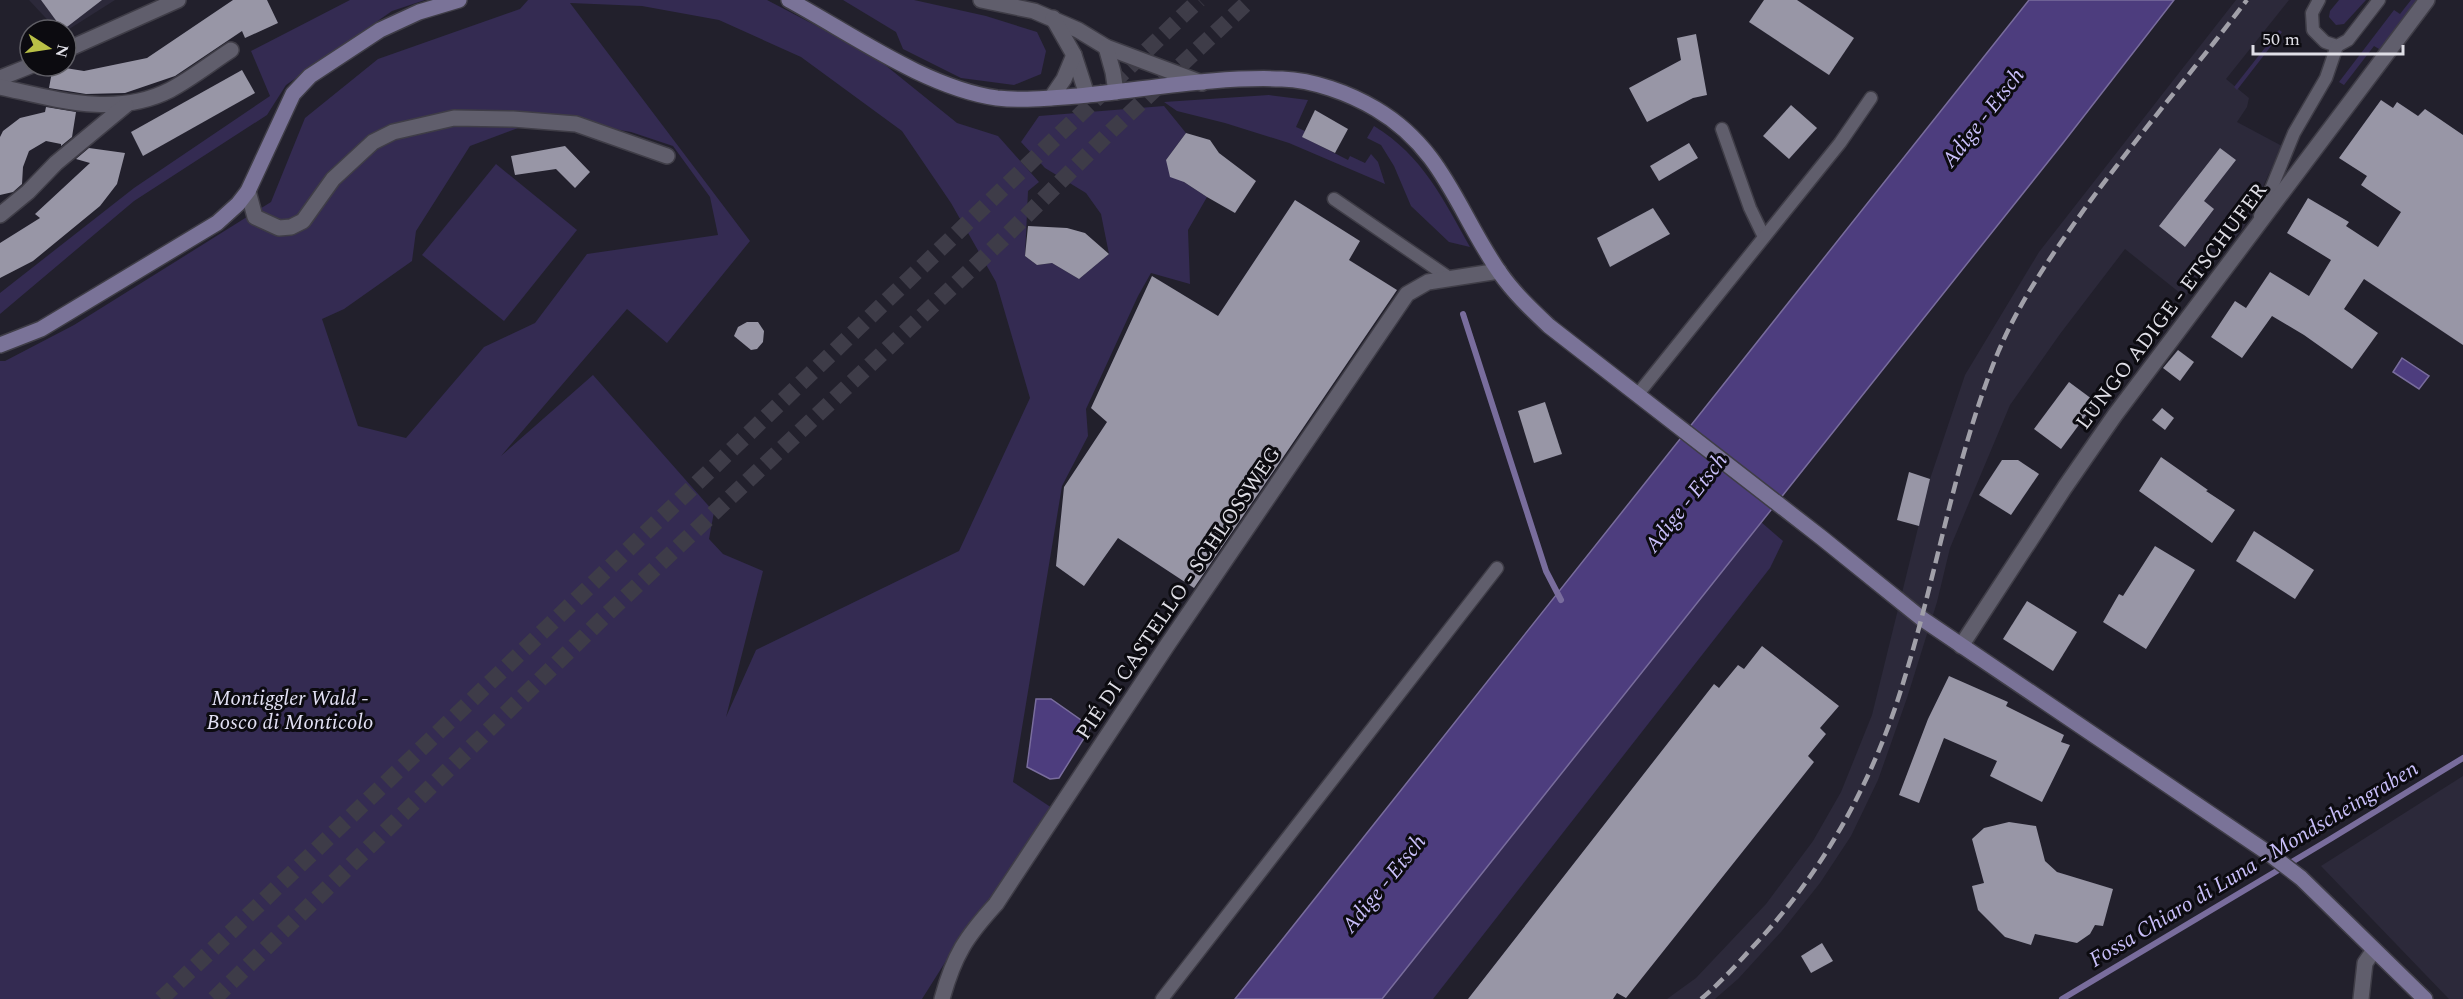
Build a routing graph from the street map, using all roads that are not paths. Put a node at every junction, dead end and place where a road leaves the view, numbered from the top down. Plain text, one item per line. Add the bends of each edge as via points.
1 (177, 0) edge
2 (459, 0) edge
3 (789, 0) edge
4 (981, 0) edge
5 (2319, 0) edge
6 (2379, 0) edge
7 (2427, 0) edge
8 (1053, 18) junction
9 (78, 45) edge
10 (2337, 46) junction
11 (1106, 47) junction
12 (231, 50) dead end
13 (1074, 55) junction
14 (18, 71) edge
15 (0, 78) edge
16 (1202, 84) junction
17 (0, 87) edge
18 (1116, 92) junction
19 (1087, 95) junction
20 (1051, 98) junction
21 (1871, 98) dead end
22 (126, 105) junction
23 (1722, 129) dead end
24 (667, 156) dead end
25 (248, 191) junction
26 (1334, 199) dead end
27 (0, 215) edge
28 (2256, 228) junction
29 (1764, 237) junction
30 (1499, 271) junction
31 (1449, 277) junction
32 (0, 345) edge
33 (1638, 394) junction
34 (1497, 568) dead end
35 (1961, 646) junction
36 (2374, 950) junction
37 (942, 999) edge
38 (1162, 999) edge
39 (2361, 999) edge
40 (2425, 999) edge

1 - 9 street
2 - 25 main road via 380,30 310,76 293,94
3 - 20 main road via 928,77 966,91 1008,98
4 - 8 street
5 - 10 lane via 2312,13 2313,30 2325,42
6 - 10 lane via 2348,40
7 - 28 street, LUNGO ADIGE - ETSCHUFER
8 - 11 street
8 - 13 street
10 - 28 lane via 2326,78 2294,133
11 - 16 street
11 - 18 street
12 - 22 street via 170,91
13 - 19 street
13 - 20 street
14 - 15 street
16 - 18 main road
16 - 30 main road via 1282,79 1332,89 1376,109 1415,139 1436,164
17 - 22 street via 85,105
18 - 19 main road
19 - 20 main road
21 - 29 lane
22 - 27 street via 56,162
23 - 29 lane
24 - 25 street via 576,124 454,118 393,132 373,142 333,179 303,221 291,228 279,228 255,217
25 - 32 main road via 217,223 188,242 41,328
26 - 31 lane
28 - 35 street, LUNGO ADIGE - ETSCHUFER via 2096,442
29 - 33 lane
30 - 31 street, PIÉ DI CASTELLO - SCHLOSSWEG
30 - 33 main road via 1520,300 1549,326
31 - 37 street, PIÉ DI CASTELLO - SCHLOSSWEG via 1428,282 1407,294 996,904 965,941 950,969
33 - 35 main road
34 - 38 lane
35 - 36 main road via 2271,855 2301,878
36 - 39 street via 2365,963
36 - 40 main road

